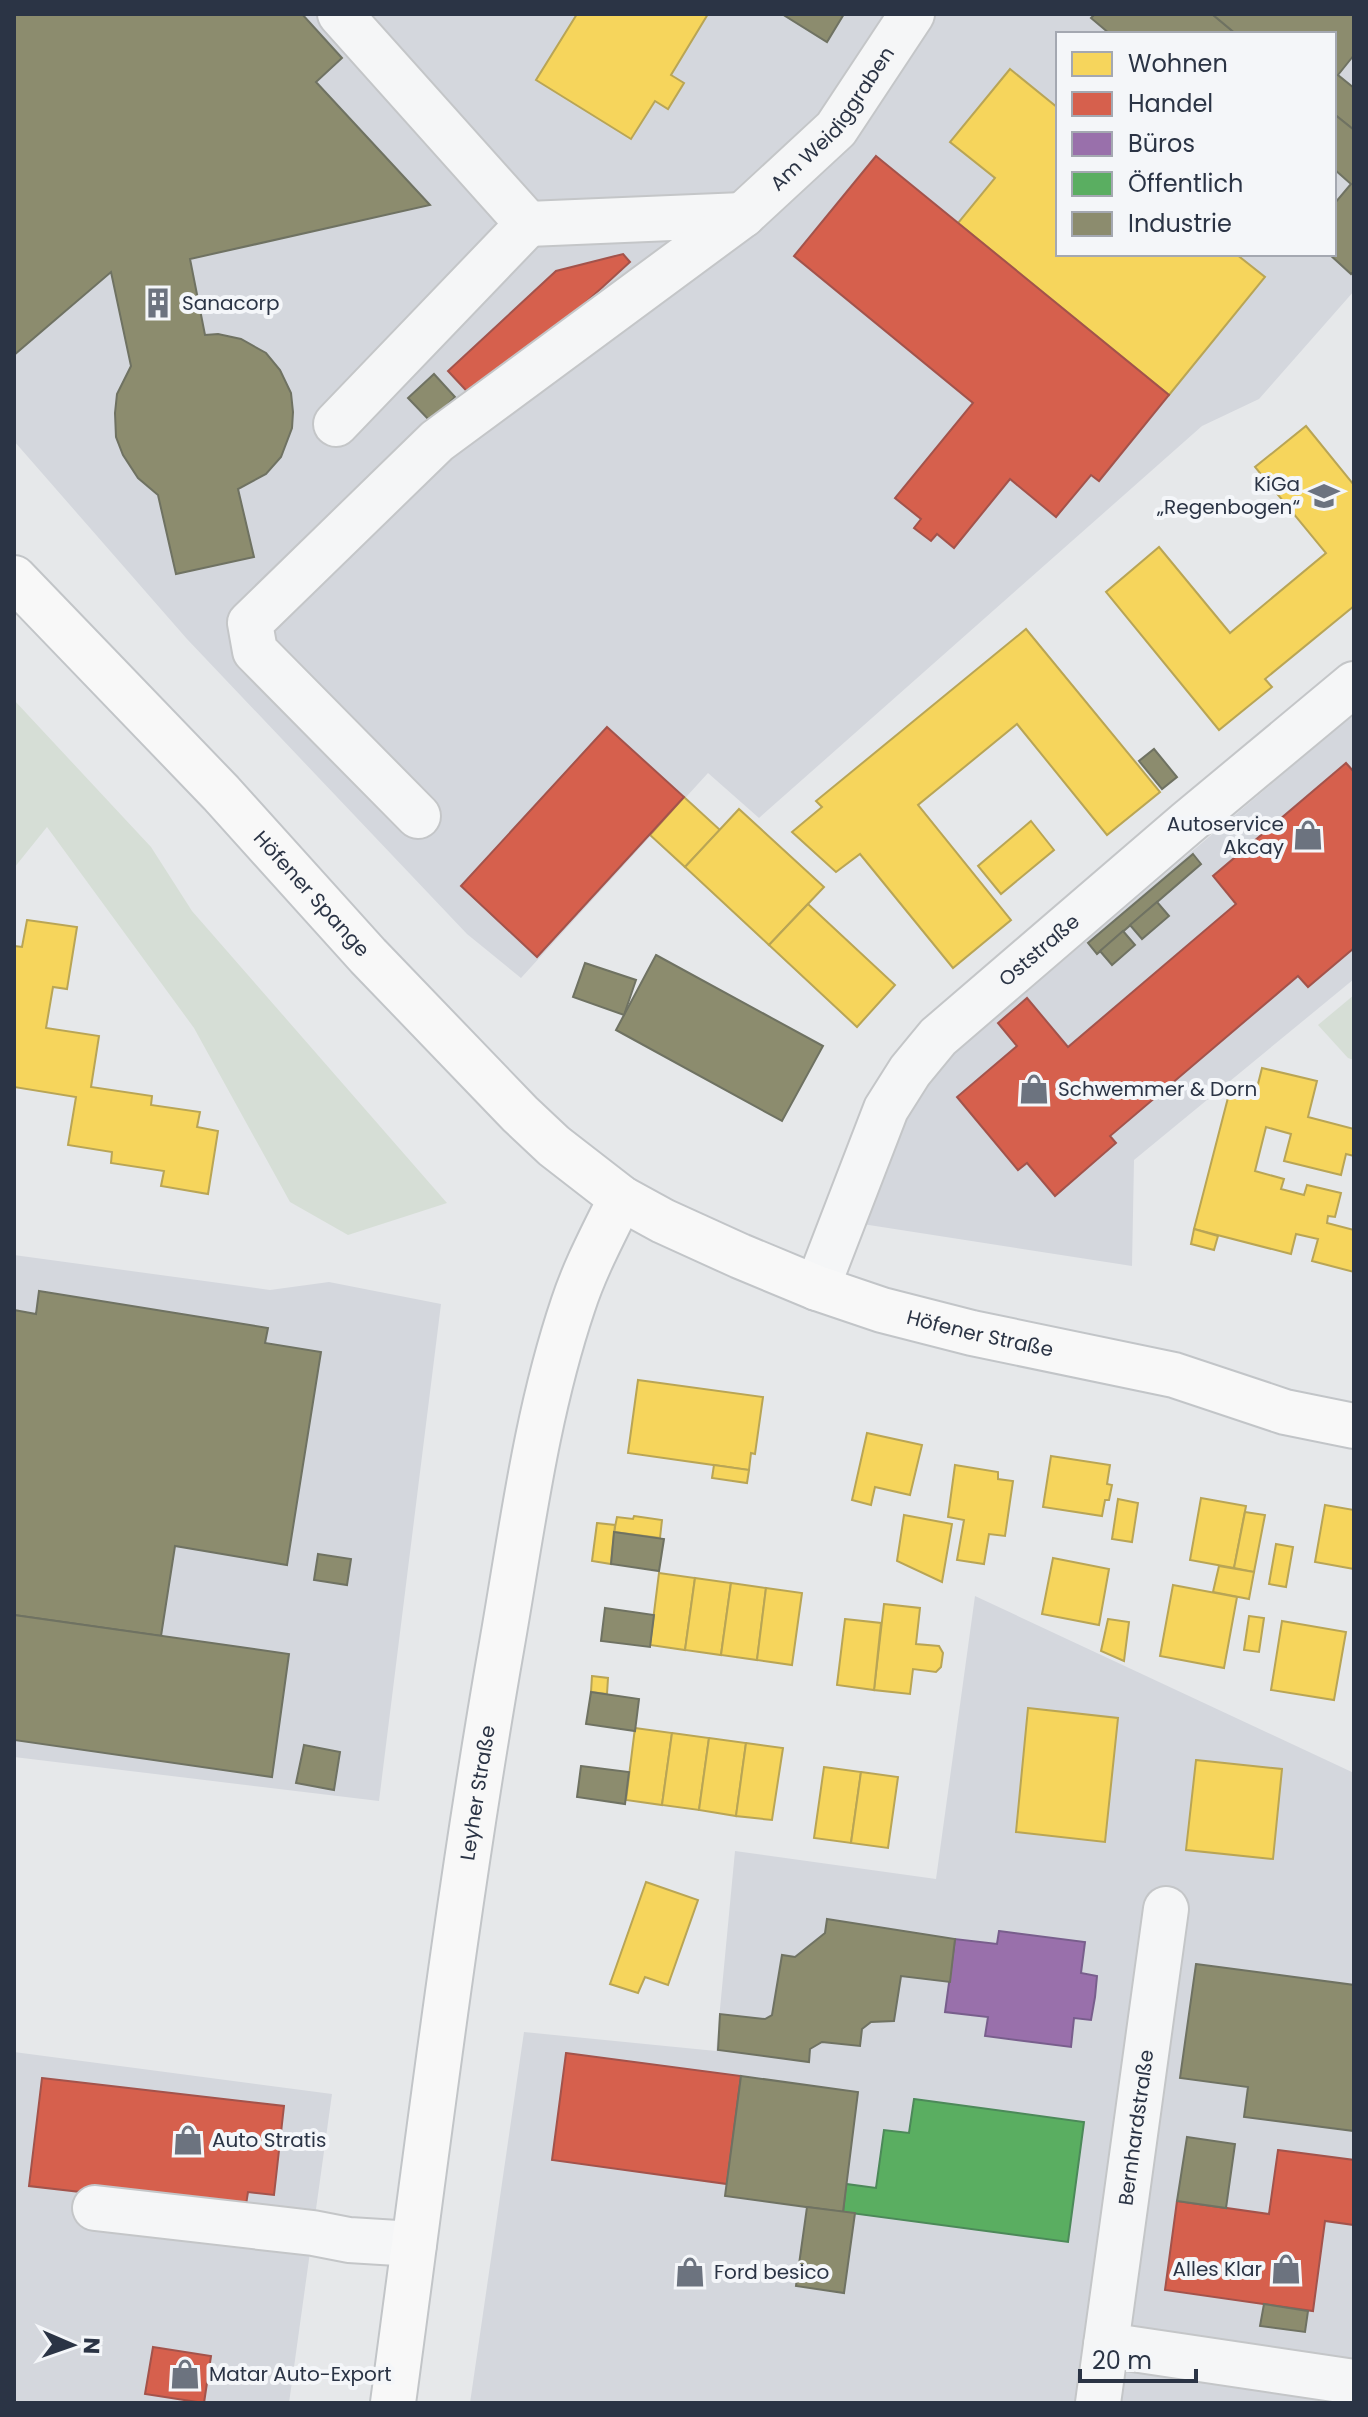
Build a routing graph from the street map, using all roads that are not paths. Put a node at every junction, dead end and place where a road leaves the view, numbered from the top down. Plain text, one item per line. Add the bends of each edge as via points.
1 (340, 14) edge
2 (912, 14) edge
3 (743, 215) junction
4 (528, 224) junction
5 (336, 424) dead end
6 (14, 578) edge
7 (1354, 684) edge
8 (418, 816) dead end
9 (621, 1198) junction
10 (817, 1288) junction
11 (1354, 1426) edge
12 (1166, 1909) dead end
13 (95, 2208) dead end
14 (414, 2244) junction
15 (1106, 2345) junction
16 (1354, 2382) edge
17 (393, 2403) edge
18 (1098, 2403) edge

1 - 4 street
2 - 3 street, Am Weidiggraben via 836,129
3 - 4 street
3 - 8 street, Am Weidiggraben via 437,441 250,623 255,651
4 - 5 street
6 - 9 main road, Höfener Spange via 520,1114
7 - 10 street, Oststraße via 938,1037 886,1109
9 - 10 main road, Höfener Straße
9 - 14 main road, Leyher Straße via 573,1303 538,1434 472,1822
10 - 11 main road, Höfener Straße via 927,1322 1174,1375 1285,1412
12 - 15 street, Bernhardstraße
13 - 14 street
14 - 17 main road, Leyher Straße
15 - 16 street
15 - 18 street, Bernhardstraße

